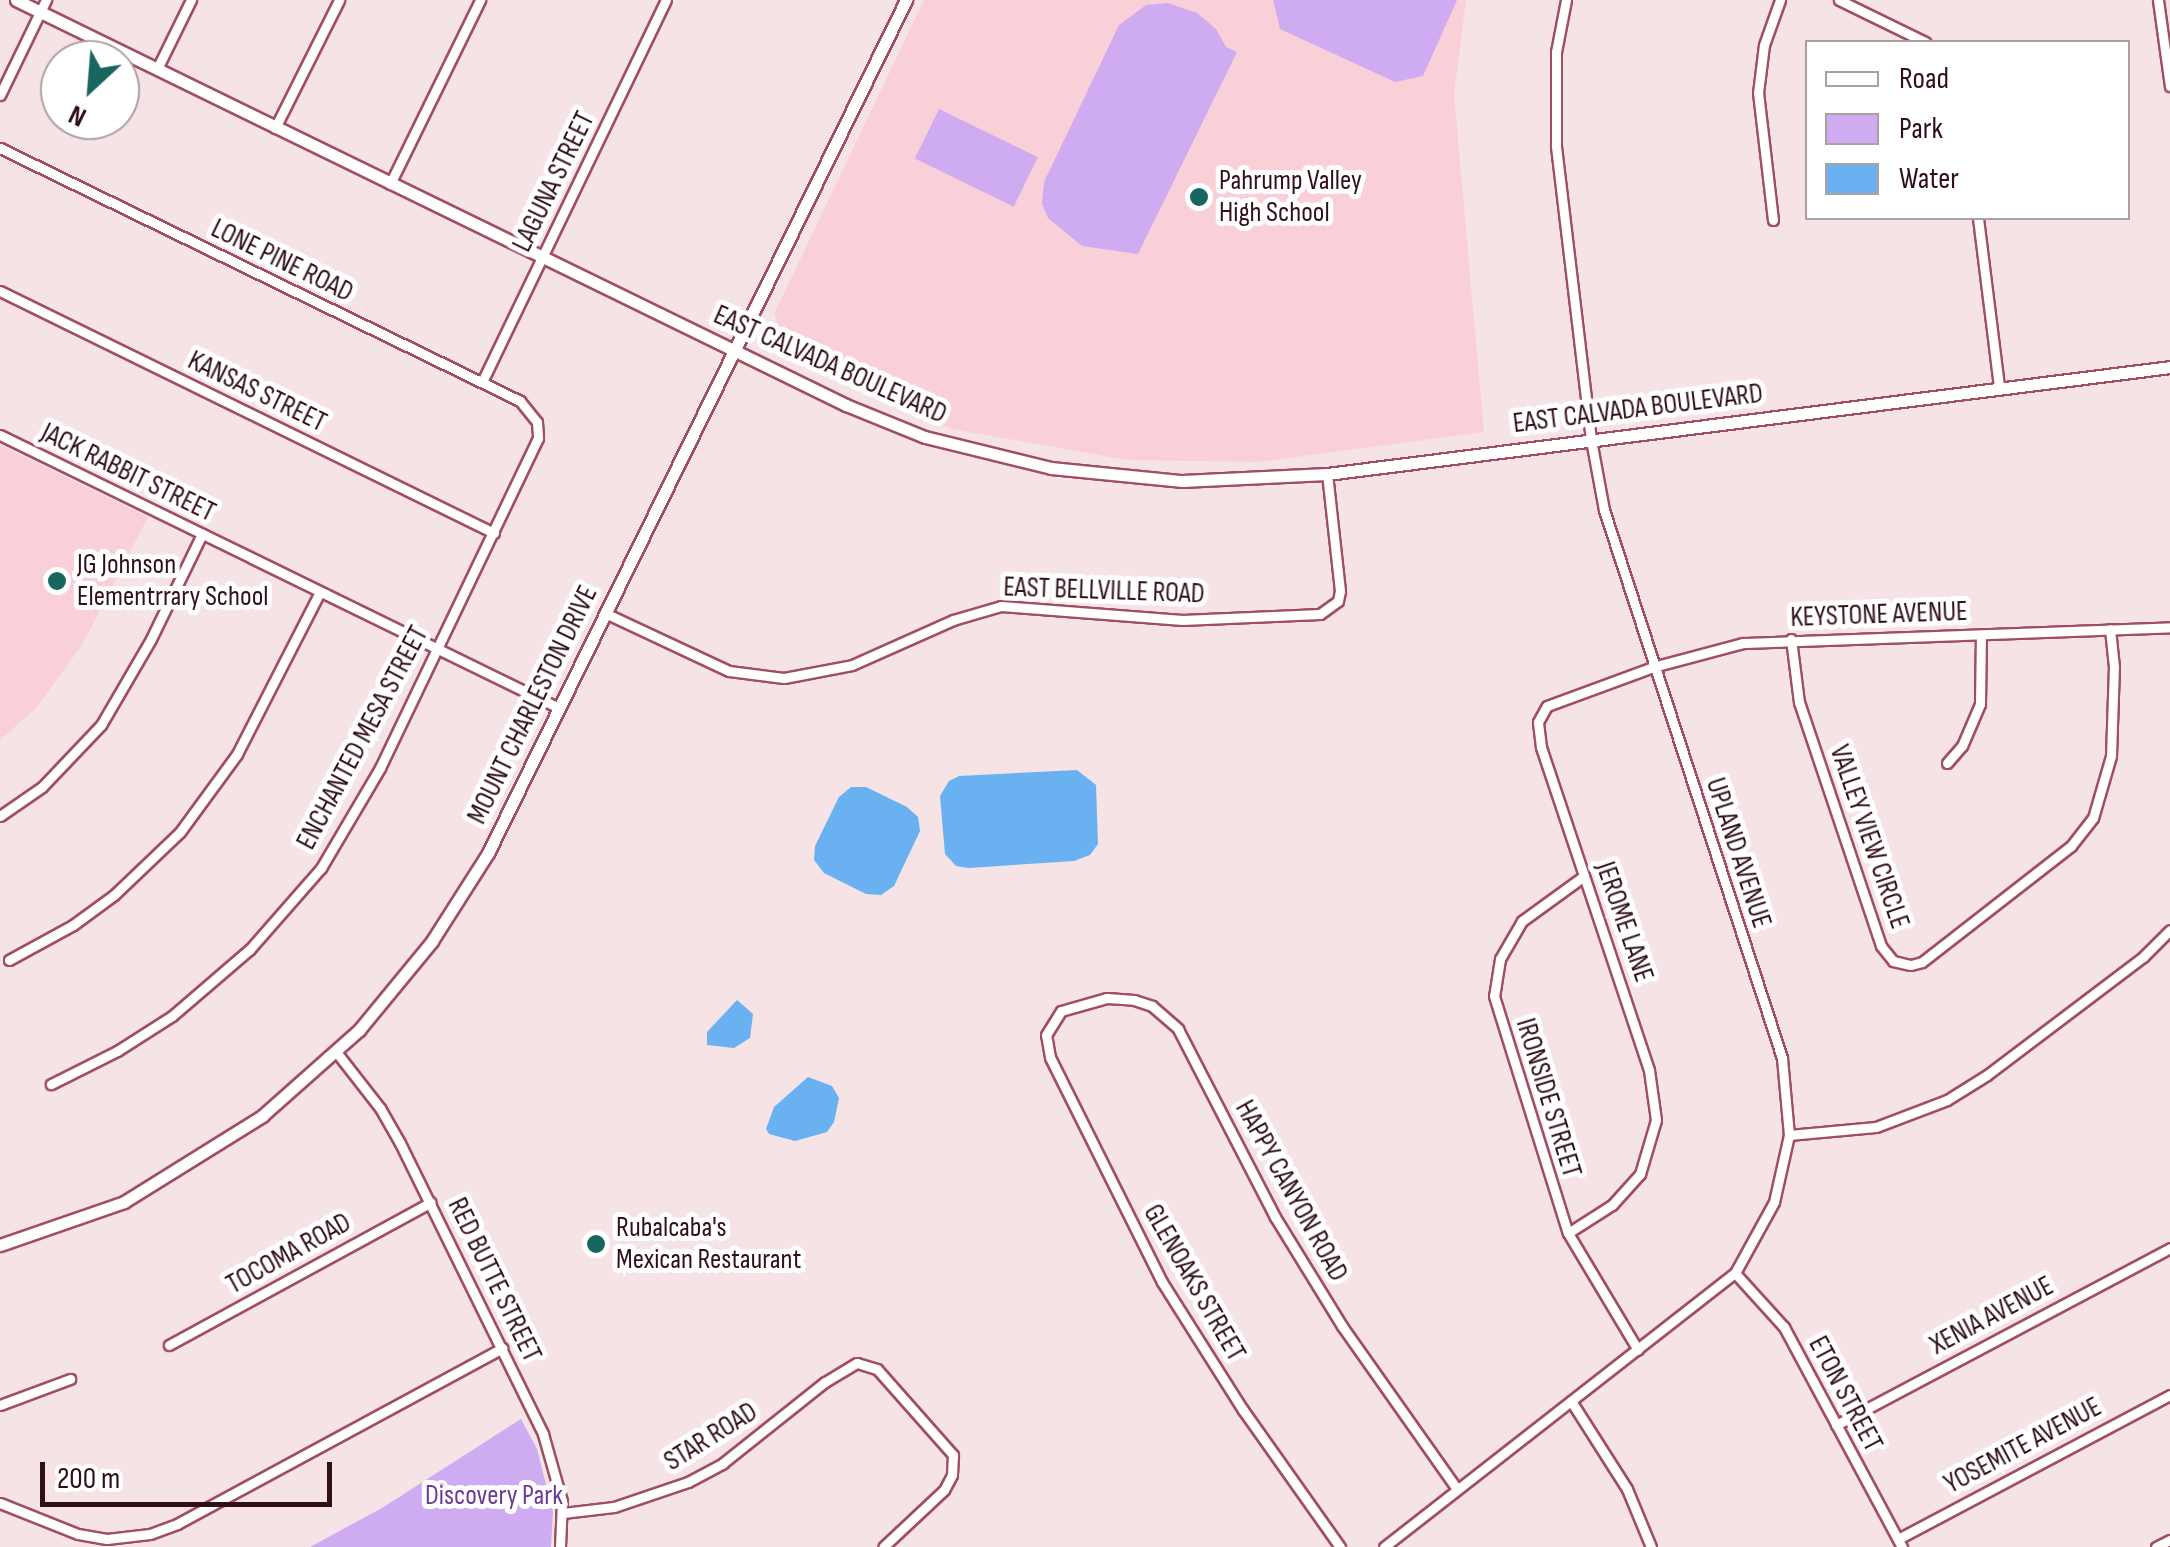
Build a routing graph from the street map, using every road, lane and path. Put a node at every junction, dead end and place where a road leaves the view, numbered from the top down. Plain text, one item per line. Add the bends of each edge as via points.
1 (16, 0) edge
2 (191, 0) edge
3 (339, 0) edge
4 (480, 0) edge
5 (666, 0) edge
6 (906, 0) edge
7 (1566, 0) edge
8 (1780, 0) edge
9 (1838, 0) edge
10 (2158, 0) edge
11 (43, 6) edge
12 (1921, 40) edge
13 (157, 68) junction
14 (2170, 86) edge
15 (0, 95) edge
16 (275, 128) junction
17 (0, 148) edge
18 (390, 184) junction
19 (1773, 220) dead end
20 (1978, 220) edge
21 (542, 258) junction
22 (0, 291) edge
23 (734, 351) junction
24 (2170, 367) edge
25 (482, 382) junction
26 (1999, 388) junction
27 (537, 422) joint
28 (0, 436) edge
29 (1591, 440) junction
30 (1326, 474) junction
31 (494, 533) junction
32 (202, 534) junction
33 (320, 592) junction
34 (606, 614) junction
35 (2110, 628) junction
36 (2170, 628) edge
37 (1981, 635) junction
38 (1792, 639) junction
39 (437, 648) junction
40 (1653, 667) junction
41 (559, 708) junction
42 (1948, 763) dead end
43 (0, 816) edge
44 (1584, 876) junction
45 (2170, 930) edge
46 (8, 960) dead end
47 (1049, 1024) joint
48 (336, 1053) junction
49 (51, 1084) dead end
50 (1789, 1135) junction
51 (431, 1202) junction
52 (1568, 1233) junction
53 (0, 1245) edge
54 (2170, 1248) edge
55 (1735, 1272) junction
56 (169, 1345) dead end
57 (502, 1348) junction
58 (1638, 1350) junction
59 (70, 1379) dead end
60 (2170, 1394) edge
61 (1571, 1402) junction
62 (0, 1405) edge
63 (1836, 1424) junction
64 (1457, 1490) junction
65 (0, 1504) edge
66 (562, 1513) junction
67 (2170, 1540) edge
68 (1900, 1543) edge
69 (560, 1547) edge
70 (883, 1547) edge
71 (1340, 1547) edge
72 (1384, 1547) edge
73 (1651, 1547) edge
74 (2156, 1547) edge

1 - 11 main road, EAST CALVADA BOULEVARD
2 - 13 street
3 - 16 street
4 - 18 street
5 - 21 street, LAGUNA STREET
6 - 23 main road, MOUNT CHARLESTON DRIVE
7 - 29 street, UPLAND AVENUE via 1553,91 1556,145
8 - 19 street via 1764,45 1758,93
9 - 12 street
10 - 14 street
11 - 13 main road, EAST CALVADA BOULEVARD
11 - 15 street
13 - 16 main road, EAST CALVADA BOULEVARD
16 - 18 main road, EAST CALVADA BOULEVARD
17 - 25 street, LONE PINE ROAD
18 - 21 main road, EAST CALVADA BOULEVARD
20 - 26 street
21 - 23 main road, EAST CALVADA BOULEVARD
21 - 25 street, LAGUNA STREET
22 - 31 street, KANSAS STREET
23 - 30 main road, EAST CALVADA BOULEVARD via 925,437 1050,468 1182,481
23 - 34 main road, MOUNT CHARLESTON DRIVE
24 - 26 main road, EAST CALVADA BOULEVARD
25 - 27 street, LONE PINE ROAD via 520,402
26 - 29 main road, EAST CALVADA BOULEVARD
27 - 31 street, ENCHANTED MESA STREET via 534,452
28 - 32 street, JACK RABBIT STREET
29 - 30 main road, EAST CALVADA BOULEVARD
29 - 40 street, UPLAND AVENUE via 1614,550
30 - 34 street, EAST BELLVILLE ROAD via 1338,601 1320,614 1182,620 1001,606 852,665 798,677 729,671
31 - 39 street, ENCHANTED MESA STREET
32 - 33 street, JACK RABBIT STREET
32 - 43 street via 101,725 42,786
33 - 39 street, JACK RABBIT STREET
33 - 46 street via 236,754 180,832 114,895
34 - 41 main road, MOUNT CHARLESTON DRIVE
35 - 36 street, KEYSTONE AVENUE
35 - 37 street, KEYSTONE AVENUE
35 - 38 street, VALLEY VIEW CIRCLE via 2112,756 2093,818 2071,846 1911,965 1892,961 1881,946 1799,702
37 - 38 street, KEYSTONE AVENUE
37 - 42 street via 1980,704
38 - 40 street, KEYSTONE AVENUE via 1730,646
39 - 41 street, JACK RABBIT STREET
39 - 49 street, ENCHANTED MESA STREET via 350,822 290,906 172,1016
40 - 44 street, JEROME LANE via 1555,700 1538,722
40 - 50 street, UPLAND AVENUE via 1782,1058
41 - 48 main road, MOUNT CHARLESTON DRIVE via 460,902 397,988
44 - 52 street, JEROME LANE via 1649,1070 1656,1120 1640,1174 1612,1205
44 - 52 street, IRONSIDE STREET via 1522,921 1494,986 1505,1042
45 - 50 street via 1987,1076 1947,1100 1876,1127
47 - 64 street, HAPPY CANYON ROAD via 1076,1004 1118,998 1152,1006 1178,1029 1275,1217
47 - 71 street, GLENOAKS STREET via 1050,1057 1162,1282
48 - 51 street, RED BUTTE STREET via 380,1108
48 - 53 main road, MOUNT CHARLESTON DRIVE via 262,1116 162,1181 124,1202
50 - 55 street, UPLAND AVENUE via 1774,1202
51 - 56 street, TOCOMA ROAD
51 - 57 street, RED BUTTE STREET
52 - 58 street, IRONSIDE STREET
54 - 63 street, XENIA AVENUE
55 - 58 street, UPLAND AVENUE
55 - 63 street, ETON STREET via 1784,1327
57 - 65 street via 150,1534 78,1534
57 - 66 street, RED BUTTE STREET via 553,1460
58 - 61 street, UPLAND AVENUE
59 - 62 street
60 - 68 street, YOSEMITE AVENUE
61 - 64 street, UPLAND AVENUE
61 - 73 street via 1627,1489
63 - 68 street, ETON STREET
64 - 72 street, UPLAND AVENUE
66 - 69 street, RED BUTTE STREET
66 - 70 street, STAR ROAD via 632,1502 688,1482 736,1454 847,1367 866,1364 953,1455 952,1475 930,1506
67 - 74 street

